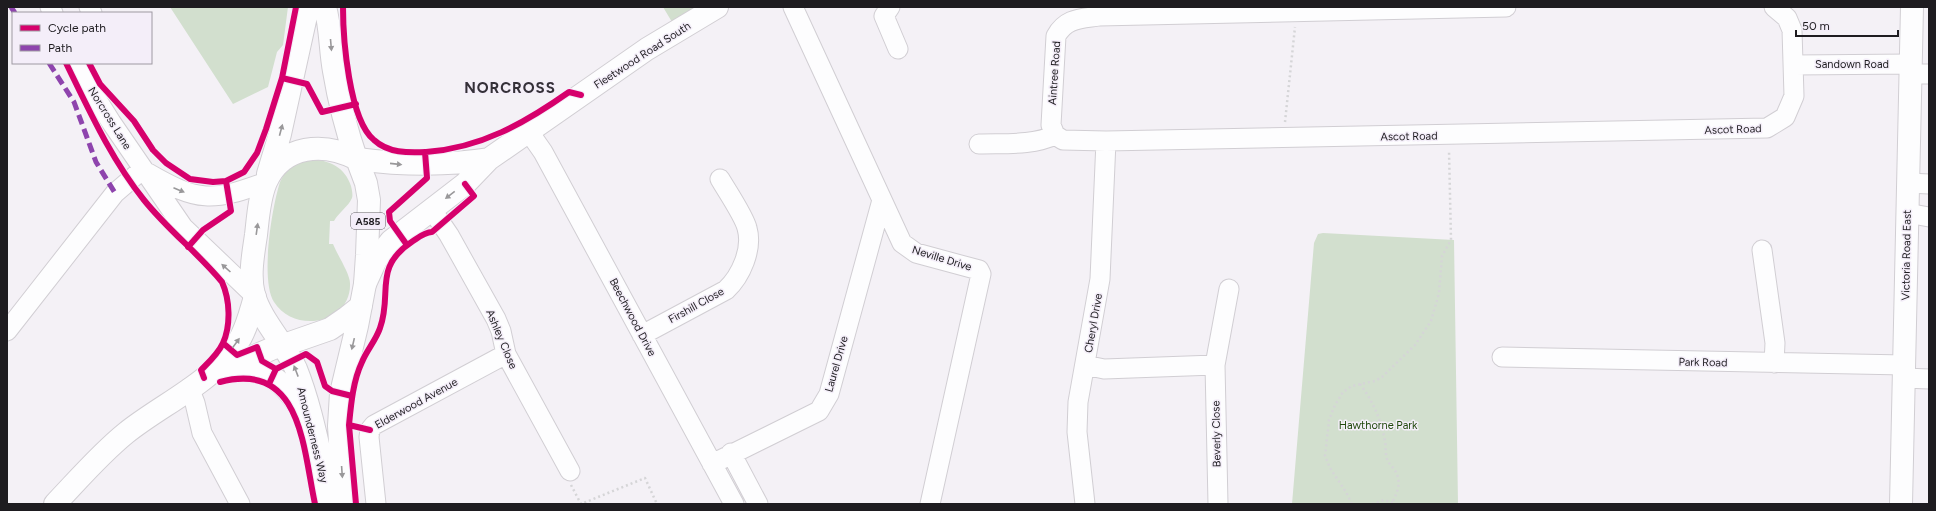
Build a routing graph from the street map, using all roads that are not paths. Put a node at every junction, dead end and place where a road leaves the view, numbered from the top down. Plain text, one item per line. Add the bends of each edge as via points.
1 (308, 7) edge
2 (325, 7) edge
3 (717, 7) edge
4 (793, 7) edge
5 (890, 7) edge
6 (1506, 7) edge
7 (1774, 7) edge
8 (1912, 7) edge
9 (1100, 11) edge
10 (898, 49) dead end
11 (78, 64) edge
12 (1794, 65) junction
13 (1917, 70) edge
14 (529, 132) junction
15 (1055, 135) junction
16 (1106, 141) junction
17 (979, 144) dead end
18 (357, 158) junction
19 (489, 159) junction
20 (144, 170) junction
21 (720, 179) dead end
22 (266, 182) junction
23 (1919, 183) edge
24 (882, 200) junction
25 (432, 210) junction
26 (1907, 213) junction
27 (1929, 217) edge
28 (1762, 250) dead end
29 (365, 284) junction
30 (1229, 289) dead end
31 (255, 296) junction
32 (360, 306) junction
33 (7, 330) edge
34 (642, 335) junction
35 (284, 345) junction
36 (506, 354) junction
37 (1502, 357) dead end
38 (1774, 363) junction
39 (1085, 365) junction
40 (1215, 365) junction
41 (219, 370) junction
42 (1904, 372) junction
43 (1929, 379) edge
44 (189, 388) junction
45 (314, 431) junction
46 (732, 453) junction
47 (712, 464) junction
48 (570, 471) road end
49 (55, 504) edge
50 (240, 504) edge
51 (330, 504) edge
52 (344, 504) edge
53 (376, 504) edge
54 (734, 504) edge
55 (758, 504) edge
56 (930, 504) edge
57 (1085, 504) edge
58 (1218, 504) edge
59 (1901, 504) edge

22 -> 1 main road via 284,120
2 -> 18 main road, A585 via 330,24 334,70 344,124
3 - 14 main road, Fleetwood Road South via 647,49
4 - 24 street, Neville Drive
5 - 10 street via 884,16
6 - 9 street, Aintree Road
7 - 12 street via 1787,18 1792,30
8 - 13 main road, Victoria Road East
9 - 15 street, Aintree Road via 1062,26 1056,36 1051,125
11 - 20 street, Norcross Lane via 91,90
12 - 13 street, Sandown Road
12 - 16 street, Ascot Road via 1794,96 1791,107 1785,117 1767,128
13 - 23 main road, Victoria Road East
14 - 19 main road, Fleetwood Road South
14 - 34 street, Beechwood Drive via 543,152
15 - 16 street, Ascot Road via 1063,140
15 - 17 street via 1034,142
16 - 39 street, Cheryl Drive via 1100,279
18 -> 19 main road, Fleetwood Road South via 417,165
18 - 22 main road, Fleetwood Road South via 316,148 300,150 283,160
18 - 29 main road, A585 via 369,200
19 -> 25 main road, Fleetwood Road South via 465,184
20 -> 22 street, Norcross Lane via 176,190 202,197 229,195
31 -> 20 street, Norcross Lane via 183,228
20 - 33 street via 115,193
21 - 34 street, Firshill Close via 747,228 748,250 735,281 726,290
31 -> 22 main road via 252,282 253,257 259,207
23 - 26 main road, Victoria Road East
24 - 46 street, Laurel Drive via 829,394 824,404 819,410
24 - 56 street, Neville Drive via 896,233 909,249 979,270 981,274
25 - 29 main road, Fleetwood Road South via 399,234 383,251
25 - 36 street, Ashley Close via 449,235 496,319
26 - 27 street
26 - 42 main road, Victoria Road East
28 - 38 street via 1775,343
29 - 32 main road, A585
30 - 40 street, Beverly Close
31 - 35 main road, Amounderness Way via 266,319
41 -> 31 main road via 247,324
32 - 35 main road via 330,329
32 -> 52 main road, Amounderness Way / A585 via 343,385 340,415
34 - 47 street, Beechwood Drive
35 - 41 main road
45 -> 35 main road, Amounderness Way via 302,386
36 - 48 street, Ashley Close
36 - 53 street, Elderwood Avenue via 374,424 369,437
37 - 38 street, Park Road
38 - 42 street, Park Road
39 - 40 street via 1104,369
39 - 57 street, Cheryl Drive via 1078,402 1078,432
40 - 58 street, Beverly Close
41 - 44 main road
41 - 45 main road via 258,370 276,379 293,395
42 - 43 street, Park Road
42 - 59 main road, Victoria Road East
44 - 49 main road via 114,443
44 - 50 street via 202,433
45 - 51 main road, Amounderness Way
46 - 47 street, Laurel Drive
46 - 55 street
47 - 54 street, Beechwood Drive

